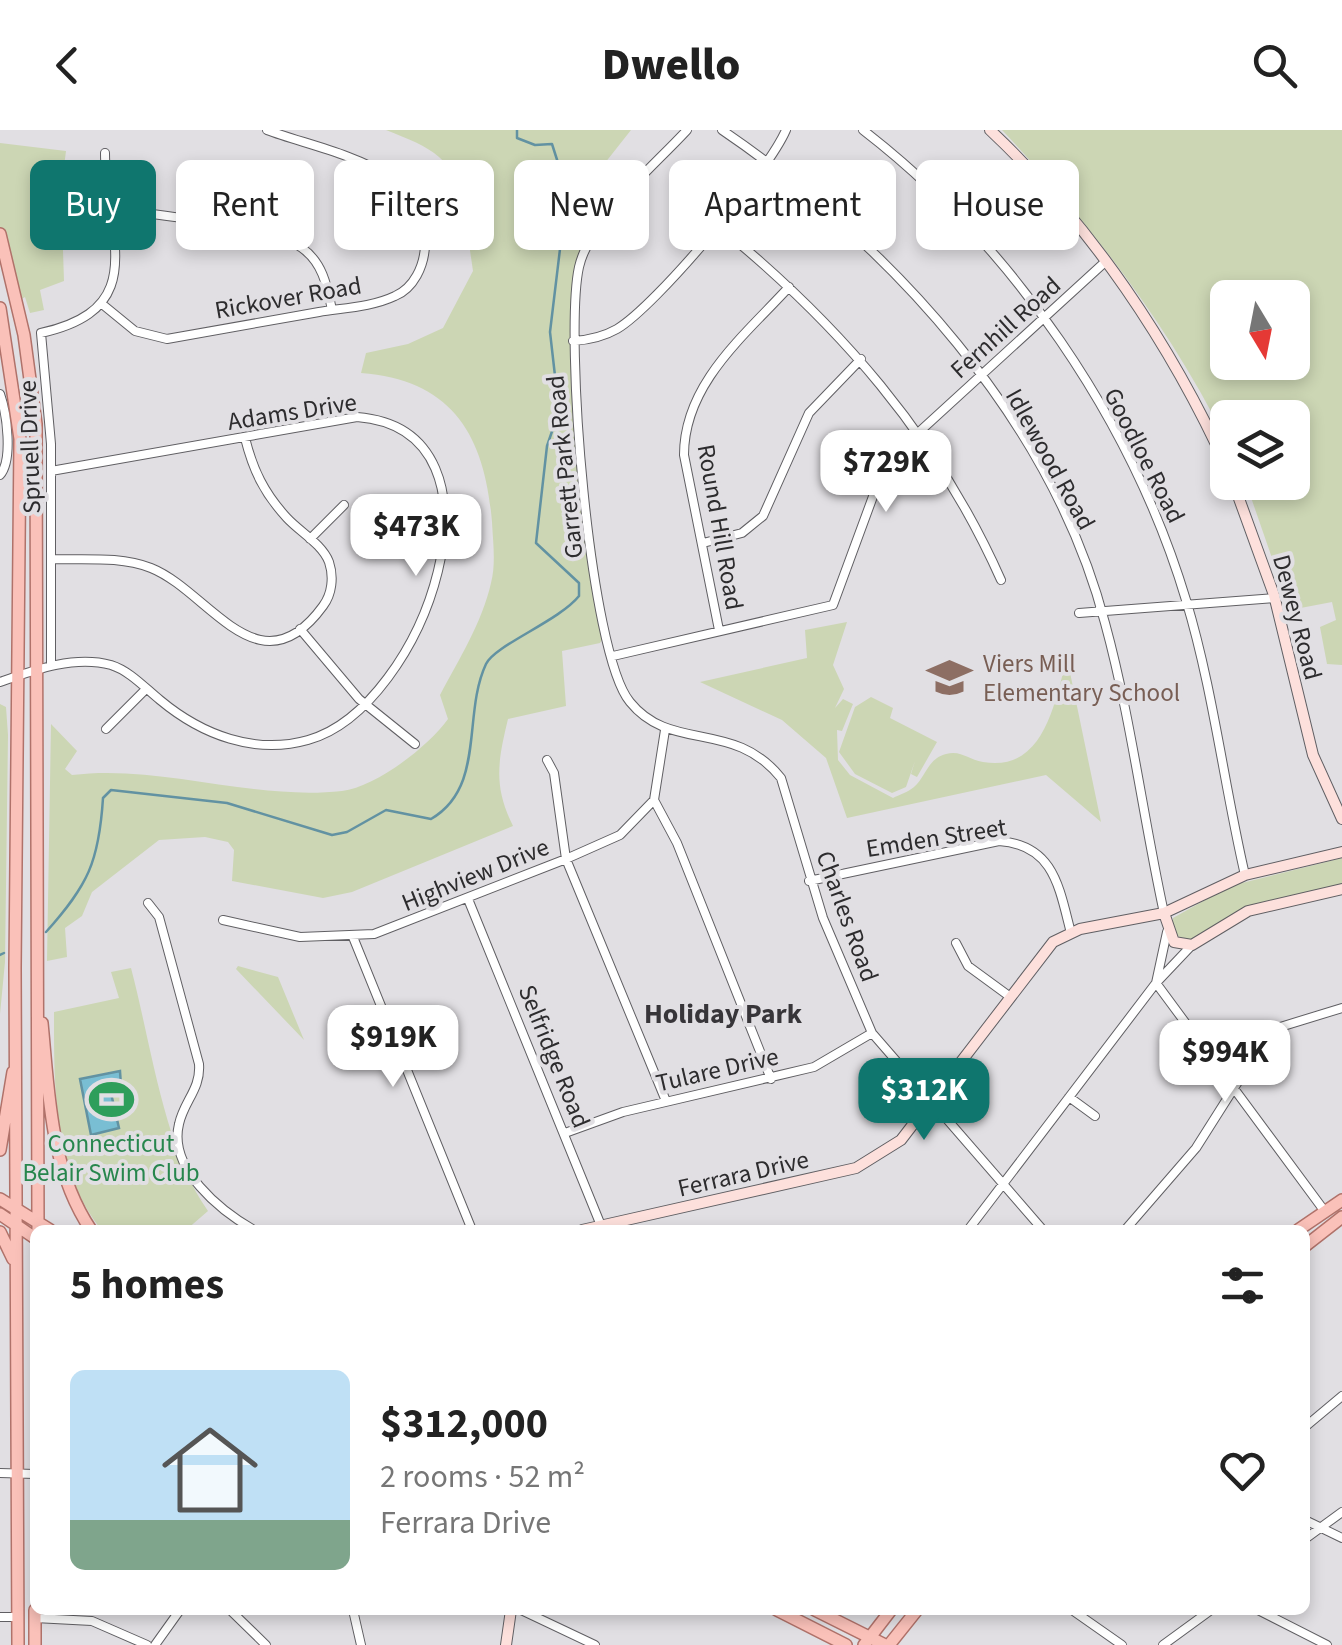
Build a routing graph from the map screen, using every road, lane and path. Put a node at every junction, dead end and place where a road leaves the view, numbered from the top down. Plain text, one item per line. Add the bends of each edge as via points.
1 (266, 130) edge
2 (686, 130) edge
3 (722, 130) edge
4 (786, 130) edge
5 (863, 130) edge
6 (990, 130) edge
7 (105, 153) dead end
8 (106, 160) edge
9 (766, 160) edge
10 (770, 160) edge
11 (156, 218) edge
12 (0, 234) edge
13 (115, 250) edge
14 (693, 250) edge
15 (745, 250) edge
16 (872, 250) edge
17 (1105, 262) junction
18 (789, 286) junction
19 (102, 304) junction
20 (0, 308) edge
21 (332, 310) junction
22 (1044, 319) junction
23 (574, 341) junction
24 (860, 359) junction
25 (981, 376) junction
26 (0, 394) edge
27 (920, 432) junction
28 (1210, 436) edge
29 (244, 438) junction
30 (50, 471) junction
31 (2, 475) edge
32 (1239, 500) edge
33 (344, 505) dead end
34 (310, 540) junction
35 (703, 543) junction
36 (52, 559) junction
37 (1001, 580) dead end
38 (1275, 598) junction
39 (1188, 605) junction
40 (1101, 609) junction
41 (1079, 613) dead end
42 (300, 629) junction
43 (719, 630) junction
44 (613, 656) junction
45 (51, 664) junction
46 (36, 672) junction
47 (19, 676) junction
48 (0, 682) edge
49 (146, 689) junction
50 (367, 706) junction
51 (106, 729) dead end
52 (665, 730) junction
53 (414, 744) dead end
54 (548, 760) dead end
55 (654, 800) junction
56 (1342, 819) edge
57 (1342, 852) edge
58 (566, 859) junction
59 (1245, 876) junction
60 (809, 880) junction
61 (1342, 889) edge
62 (468, 899) junction
63 (148, 903) dead end
64 (1164, 913) junction
65 (223, 920) dead end
66 (1168, 932) junction
67 (1071, 933) junction
68 (353, 937) junction
69 (956, 942) dead end
70 (1192, 945) junction
71 (36, 949) junction
72 (1156, 983) junction
73 (1009, 996) junction
74 (1342, 1008) edge
75 (872, 1033) junction
76 (18, 1043) junction
77 (771, 1078) junction
78 (1234, 1085) junction
79 (1069, 1097) junction
80 (930, 1100) junction
81 (666, 1101) junction
82 (1094, 1116) dead end
83 (566, 1133) junction
84 (0, 1150) edge
85 (1003, 1183) junction
86 (0, 1199) edge
87 (1342, 1200) edge
88 (1323, 1208) junction
89 (16, 1209) junction
90 (0, 1214) edge
91 (1342, 1217) edge
92 (16, 1225) junction
93 (38, 1225) edge
94 (42, 1225) edge
95 (88, 1225) edge
96 (246, 1225) edge
97 (470, 1225) edge
98 (601, 1225) edge
99 (615, 1225) edge
100 (972, 1225) edge
101 (1039, 1225) edge
102 (1129, 1225) edge
103 (1304, 1225) edge
104 (0, 1232) edge
105 (30, 1235) edge
106 (1310, 1242) edge
107 (16, 1278) junction
108 (1342, 1396) edge
109 (1310, 1423) edge
110 (0, 1473) edge
111 (18, 1474) junction
112 (30, 1474) edge
113 (1342, 1512) edge
114 (1310, 1522) edge
115 (1322, 1528) junction
116 (1310, 1536) edge
117 (1342, 1538) edge
118 (35, 1615) edge
119 (43, 1615) edge
120 (176, 1615) edge
121 (235, 1615) edge
122 (354, 1615) edge
123 (510, 1615) edge
124 (532, 1615) edge
125 (787, 1615) edge
126 (823, 1615) edge
127 (888, 1615) edge
128 (913, 1615) edge
129 (1079, 1615) edge
130 (1204, 1615) edge
131 (1268, 1615) edge
132 (0, 1616) edge
133 (17, 1617) junction
134 (867, 1641) edge
135 (18, 1645) edge
136 (35, 1645) edge
137 (147, 1645) edge
138 (154, 1645) edge
139 (266, 1645) edge
140 (361, 1645) edge
141 (506, 1645) edge
142 (596, 1645) edge
143 (846, 1645) edge
144 (887, 1645) edge
145 (1122, 1645) edge
146 (1163, 1645) edge
147 (1327, 1645) edge

1 - 21 street, Rickover Road via 396,180 422,210 424,260 406,288
2 - 23 street via 590,240 579,267
3 - 9 street, Idlewood Road
4 - 10 street, Garrett Park Road
5 - 22 street, Goodloe Road via 933,192
6 - 17 street
7 - 8 street
11 - 21 street via 293,243 318,264
12 - 46 main road via 36,424
13 - 19 street via 117,270
14 - 23 street, Garrett Park Road via 620,328
15 - 18 street
16 - 25 street, Idlewood Road
17 - 22 street, Fernhill Road
17 - 28 street via 1164,348
18 - 24 street
18 - 35 street, Round Hill Road via 702,386 693,406 684,456
19 - 21 street, Rickover Road via 153,339
19 - 30 street, Spruell Drive via 69,326 41,333
20 - 47 main road via 20,439
22 - 25 street, Fernhill Road
22 - 39 street, Goodloe Road via 1120,444
23 - 44 street, Garrett Park Road via 580,460
24 - 27 street
24 - 35 street via 810,413 763,516 742,533
25 - 27 street, Fernhill Road
25 - 40 street, Idlewood Road via 1057,502
26 - 31 street via 6,415
27 - 37 street
27 - 43 street, Fernhill Road via 882,472 833,605
29 - 30 street, Adams Drive
29 - 34 street via 264,490
29 - 50 street, Adams Drive via 377,419 416,437 434,463 443,521 432,590 409,650
30 - 36 street, Spruell Drive
32 - 38 street, Dewey Road
33 - 34 street
34 - 42 street via 328,560 332,588
35 - 43 street, Round Hill Road
36 - 42 street via 148,567 245,638 263,641
36 - 45 street, Spruell Drive
38 - 39 street
38 - 56 street, Dewey Road via 1306,733
39 - 40 street
39 - 59 street, Goodloe Road
40 - 41 street
40 - 64 street, Idlewood Road
42 - 50 street
43 - 44 street
44 - 52 street, Charles Road via 629,702
45 - 46 street, Adams Drive
45 - 49 street, Adams Drive via 108,664
46 - 47 street, Adams Drive
46 - 71 main road
47 - 48 street, Adams Drive
47 - 76 main road
49 - 50 street, Adams Drive via 195,725 260,746 310,739
49 - 51 street
50 - 53 street
52 - 55 street
52 - 60 street, Charles Road via 742,744 769,763 790,799
54 - 58 street
55 - 58 street, Highview Drive via 620,835
55 - 77 street
57 - 59 street, Ferrara Drive
58 - 62 street, Highview Drive
58 - 81 street
59 - 64 street, Ferrara Drive
60 - 67 street, Emden Street via 1019,842 1035,849 1056,876
60 - 75 street, Charles Road
61 - 70 street via 1248,911
62 - 68 street, Highview Drive
62 - 83 street, Selfridge Road
63 - 96 street via 160,918 199,1064 179,1142 202,1190
64 - 66 street
64 - 67 street, Ferrara Drive
65 - 68 street, Highview Drive via 300,937
66 - 70 street via 1174,942
66 - 72 street
67 - 73 street, Ferrara Drive via 1044,950
68 - 97 street
69 - 73 street via 968,966
70 - 72 street
71 - 94 main road
71 - 95 main road via 57,1148
72 - 78 street
72 - 79 street
73 - 80 street, Ferrara Drive
74 - 78 street via 1277,1028
75 - 77 street, Tulare Drive via 814,1067
75 - 80 street, Charles Road
76 - 84 main road
76 - 89 main road
77 - 81 street, Tulare Drive
78 - 88 street
78 - 102 street via 1196,1148
79 - 82 street
79 - 85 street
80 - 85 street, Charles Road
80 - 99 street, Ferrara Drive via 901,1140 856,1168
81 - 83 street, Tulare Drive
83 - 98 street, Selfridge Road
85 - 100 street
85 - 101 street, Charles Road
86 - 89 main road
87 - 88 main road
88 - 103 main road
89 - 92 main road
89 - 93 main road
90 - 92 main road
91 - 106 main road
92 - 105 main road
92 - 107 main road
104 - 107 main road
107 - 111 main road
108 - 109 street
110 - 111 street
111 - 112 street
111 - 133 main road
113 - 115 street
114 - 115 street
115 - 116 street
115 - 117 street
118 - 136 main road
119 - 137 street via 92,1621
120 - 138 street
121 - 139 street
122 - 140 street
123 - 141 street
124 - 142 street
125 - 143 main road
126 - 134 main road
127 - 134 main road
128 - 144 main road
129 - 145 street
130 - 146 street
131 - 147 street
132 - 133 street
133 - 135 main road
134 - 144 main road

